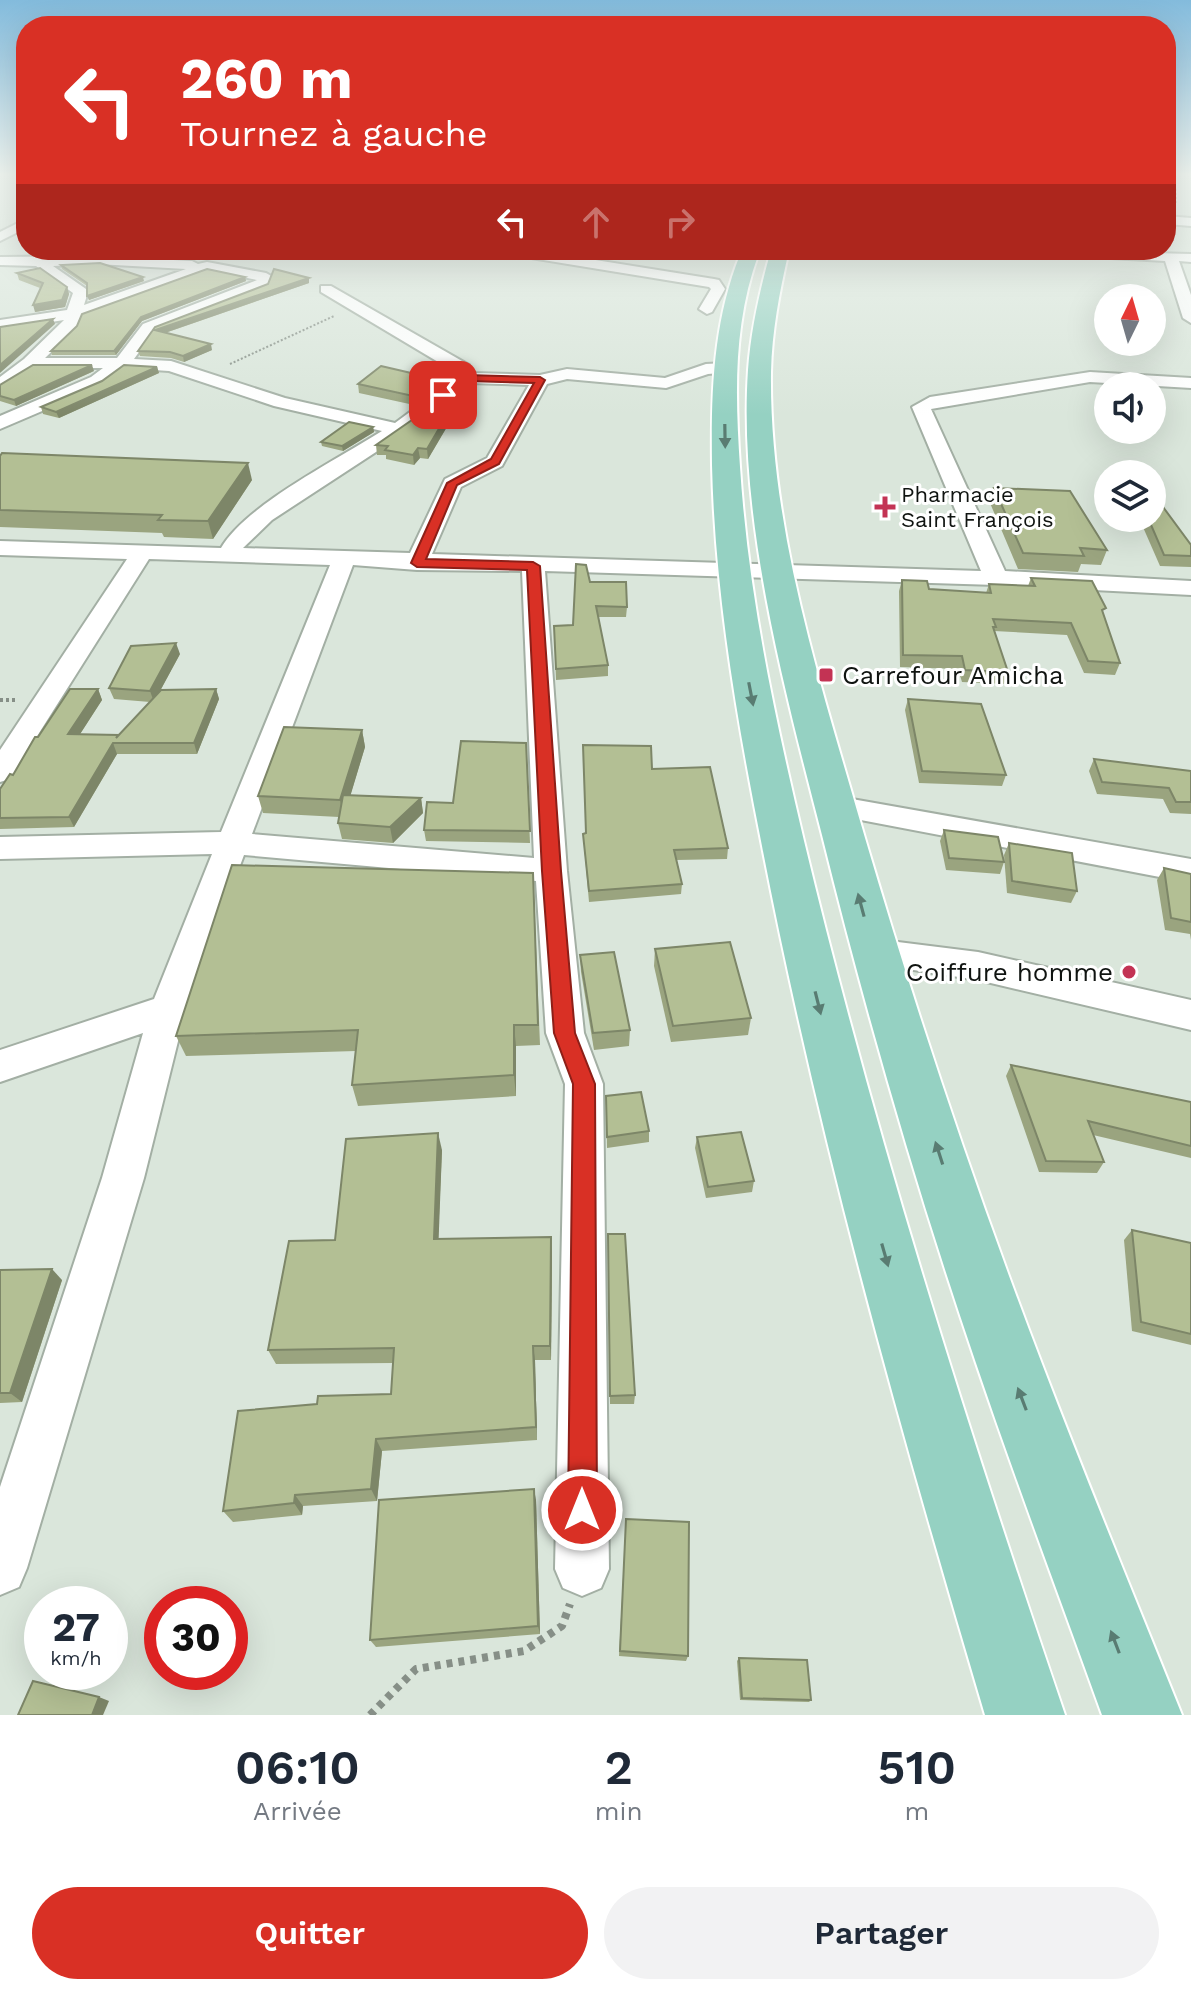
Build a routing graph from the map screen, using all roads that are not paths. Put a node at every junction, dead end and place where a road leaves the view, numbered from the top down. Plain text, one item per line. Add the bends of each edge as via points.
1 (570, 260) edge
2 (747, 260) edge
3 (778, 260) edge
4 (1172, 260) edge
5 (0, 261) edge
6 (39, 262) junction
7 (207, 266) junction
8 (326, 289) dead end
9 (707, 309) dead end
10 (73, 314) junction
11 (1, 318) edge
12 (1191, 318) edge
13 (30, 363) junction
14 (121, 363) junction
15 (725, 368) junction
16 (466, 378) junction
17 (540, 380) junction
18 (1191, 383) edge
19 (0, 385) edge
20 (0, 423) edge
21 (398, 429) junction
22 (0, 548) edge
23 (142, 553) junction
24 (227, 557) junction
25 (343, 561) junction
26 (417, 563) junction
27 (533, 566) junction
28 (756, 572) junction
29 (996, 578) junction
30 (1184, 587) edge
31 (1191, 612) edge
32 (0, 772) edge
33 (835, 806) junction
34 (233, 843) junction
35 (0, 848) edge
36 (551, 871) junction
37 (1191, 871) edge
38 (874, 952) junction
39 (168, 1009) junction
40 (1191, 1015) edge
41 (0, 1066) edge
42 (3, 1549) edge
43 (582, 1569) road end
44 (1025, 1715) edge
45 (1142, 1715) edge

1 - 9 street via 714,283 718,289
2 - 15 main road via 735,292
3 - 28 main road via 762,326
4 - 12 street
5 - 6 street
6 - 7 street
6 - 10 street via 81,292
7 - 10 street
7 - 14 street via 266,277 263,283 149,327
8 - 16 street via 463,369
10 - 11 street
10 - 13 street via 70,325
13 - 14 street
13 - 19 street
14 - 20 street via 97,381
14 - 21 street via 171,366 280,402
15 - 17 street via 666,383 567,374
15 -> 28 main road via 726,508
16 - 17 street
16 - 21 street
17 - 26 street via 495,462 452,483
18 - 29 street via 1090,377 921,407
21 - 24 street via 264,515
22 - 23 street
23 - 24 street
23 - 32 street
24 - 25 street
25 - 26 street
25 - 34 street
26 - 27 street
27 - 28 street
27 - 36 street
28 - 29 street
28 - 33 main road
28 -> 44 main road via 750,687 807,962 944,1463
29 - 30 street
30 - 31 street
33 - 37 street
38 -> 33 main road
34 - 35 street
34 - 36 street
34 - 39 street
36 - 43 street via 565,1033 584,1084
38 - 40 street via 978,966
45 -> 38 main road via 1008,1360
39 - 41 street
39 - 42 street via 123,1178

